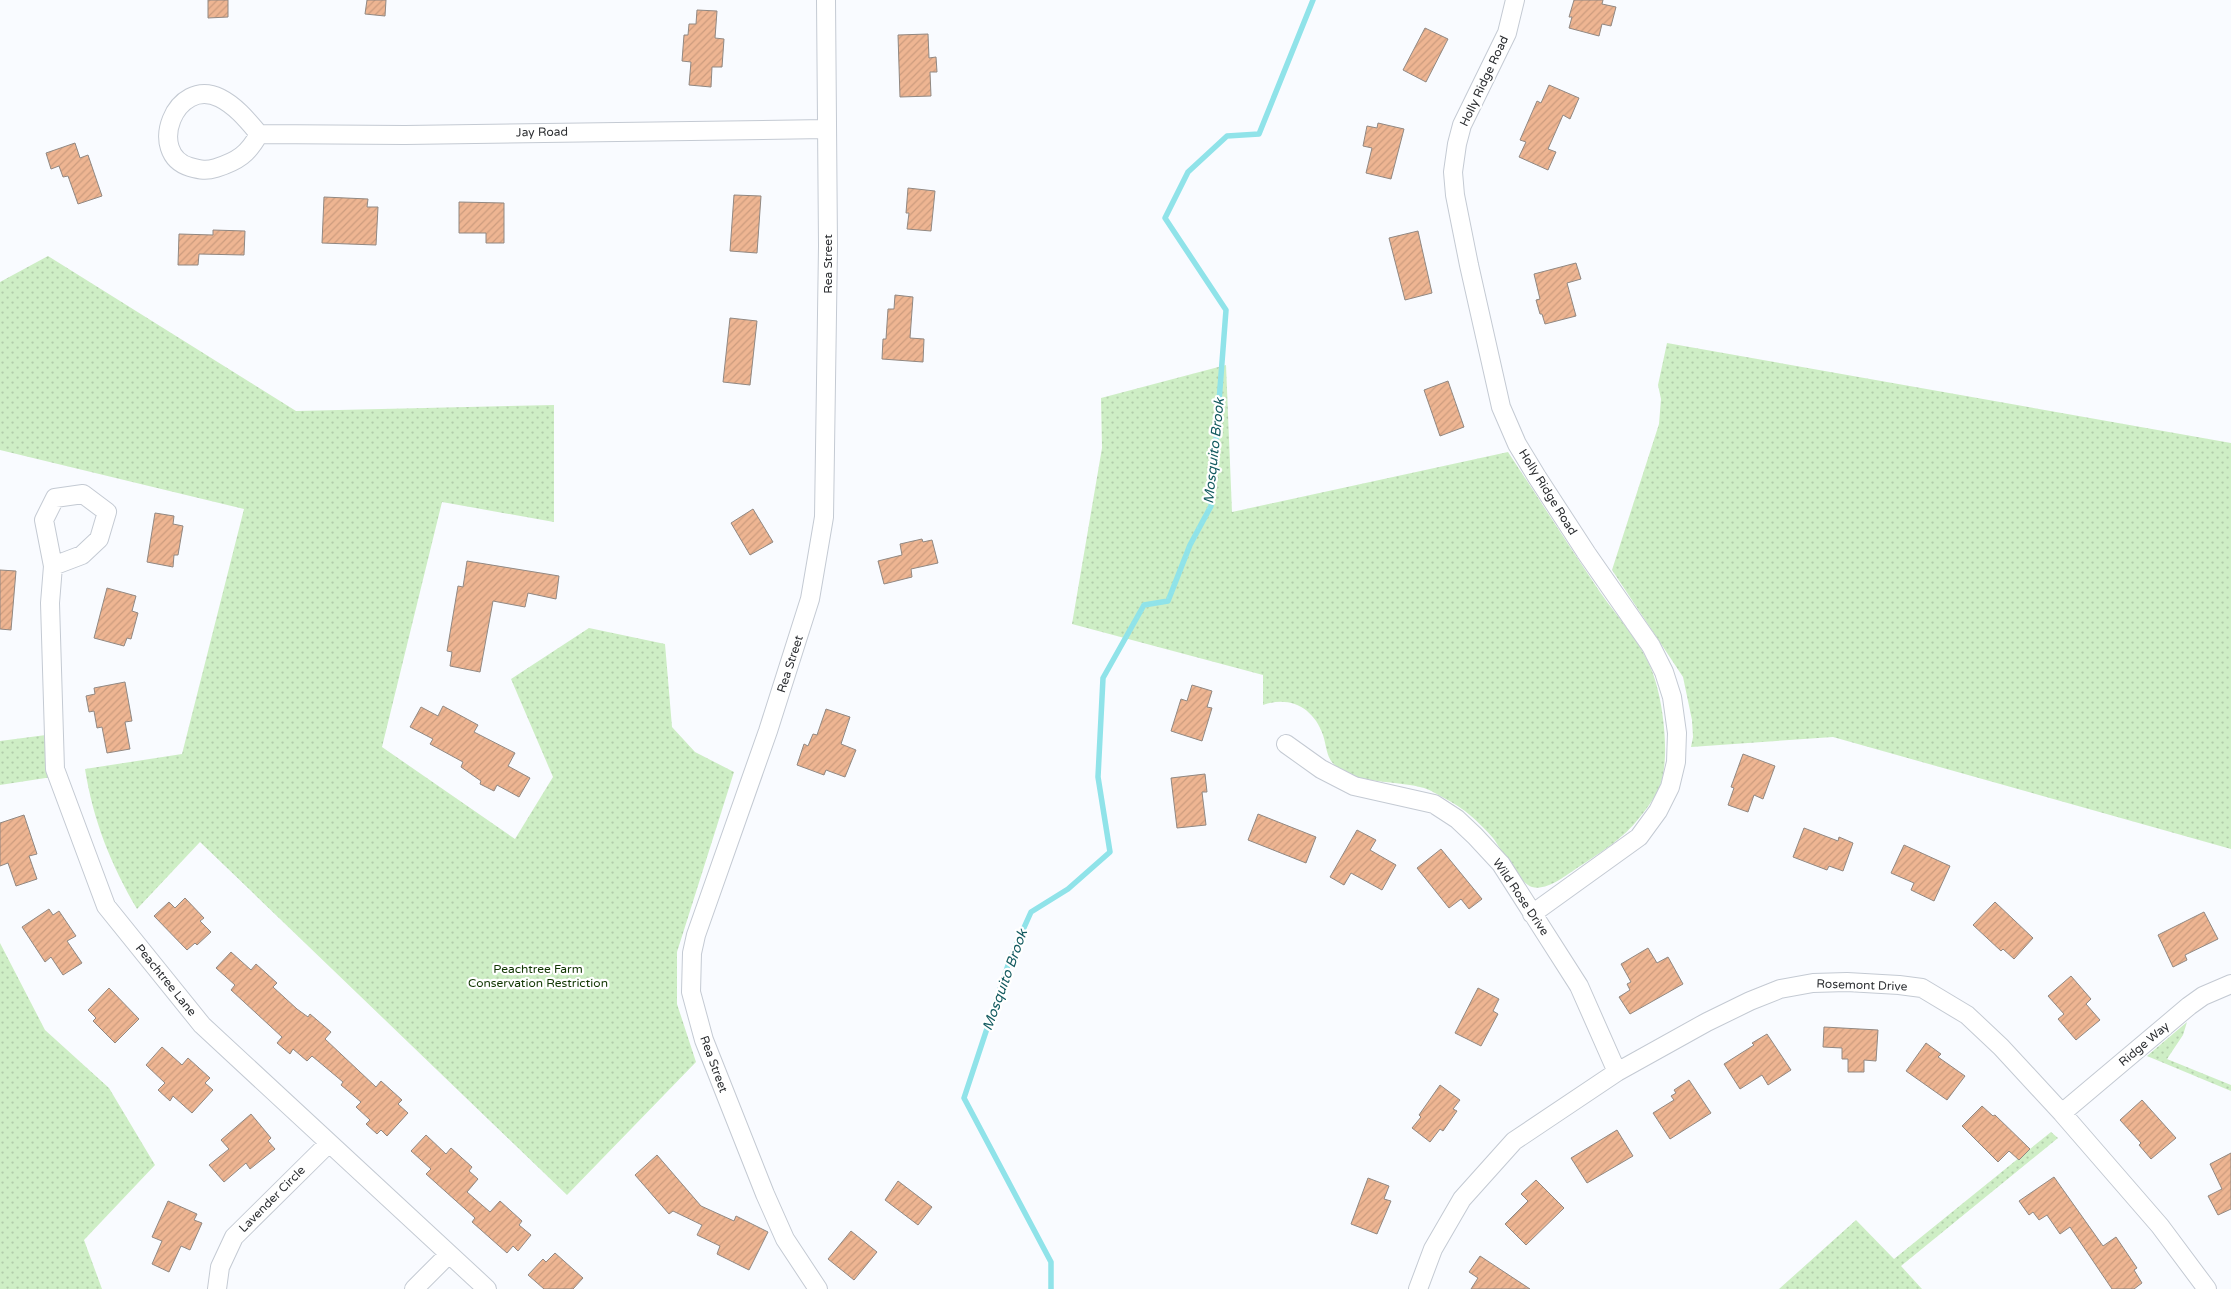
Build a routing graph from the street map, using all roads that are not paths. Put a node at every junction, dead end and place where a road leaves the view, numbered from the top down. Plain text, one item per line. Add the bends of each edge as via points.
1 (826, 0) edge
2 (1515, 0) edge
3 (826, 129) junction
4 (259, 134) junction
5 (54, 566) dead end
6 (1286, 744) dead end
7 (1532, 914) junction
8 (2231, 984) edge
9 (1617, 1072) junction
10 (2062, 1113) junction
11 (329, 1143) junction
12 (449, 1254) junction
13 (216, 1289) edge
14 (414, 1289) edge
15 (487, 1289) edge
16 (818, 1289) edge
17 (1418, 1289) edge
18 (2207, 1289) edge

1 - 3 street, Rea Street
2 - 7 street, Holly Ridge Road via 1507,33 1462,125 1457,144 1453,172 1455,195 1469,265 1501,407 1517,444 1651,646 1672,697 1678,733 1670,787 1639,837
3 - 4 street, Jay Road
3 - 16 street, Rea Street via 827,442 824,517 818,560 791,661 696,935 690,992 704,1040 765,1194 785,1239
4 - 4 street via 238,111 219,97 201,94 183,101 173,113 168,132 171,151 185,165 206,171 232,163 250,149
5 - 11 street, Peachtree Lane via 50,603 55,769 106,906 202,1025
6 - 7 street, Wild Rose Drive via 1321,769 1354,786 1434,804 1457,819 1501,864
7 - 9 street, Wild Rose Drive via 1579,986
8 - 10 street, Ridge Way via 2202,996
9 - 10 street, Rosemont Drive via 1707,1022 1780,989 1813,982 1899,984 1922,988 1967,1015
9 - 17 street, Rosemont Drive via 1514,1141 1462,1199 1433,1248
10 - 18 street, Rosemont Drive via 2160,1226
11 - 12 street, Peachtree Lane
11 - 13 street, Lavender Circle via 234,1237 220,1267
12 - 14 street
12 - 15 street, Peachtree Lane

